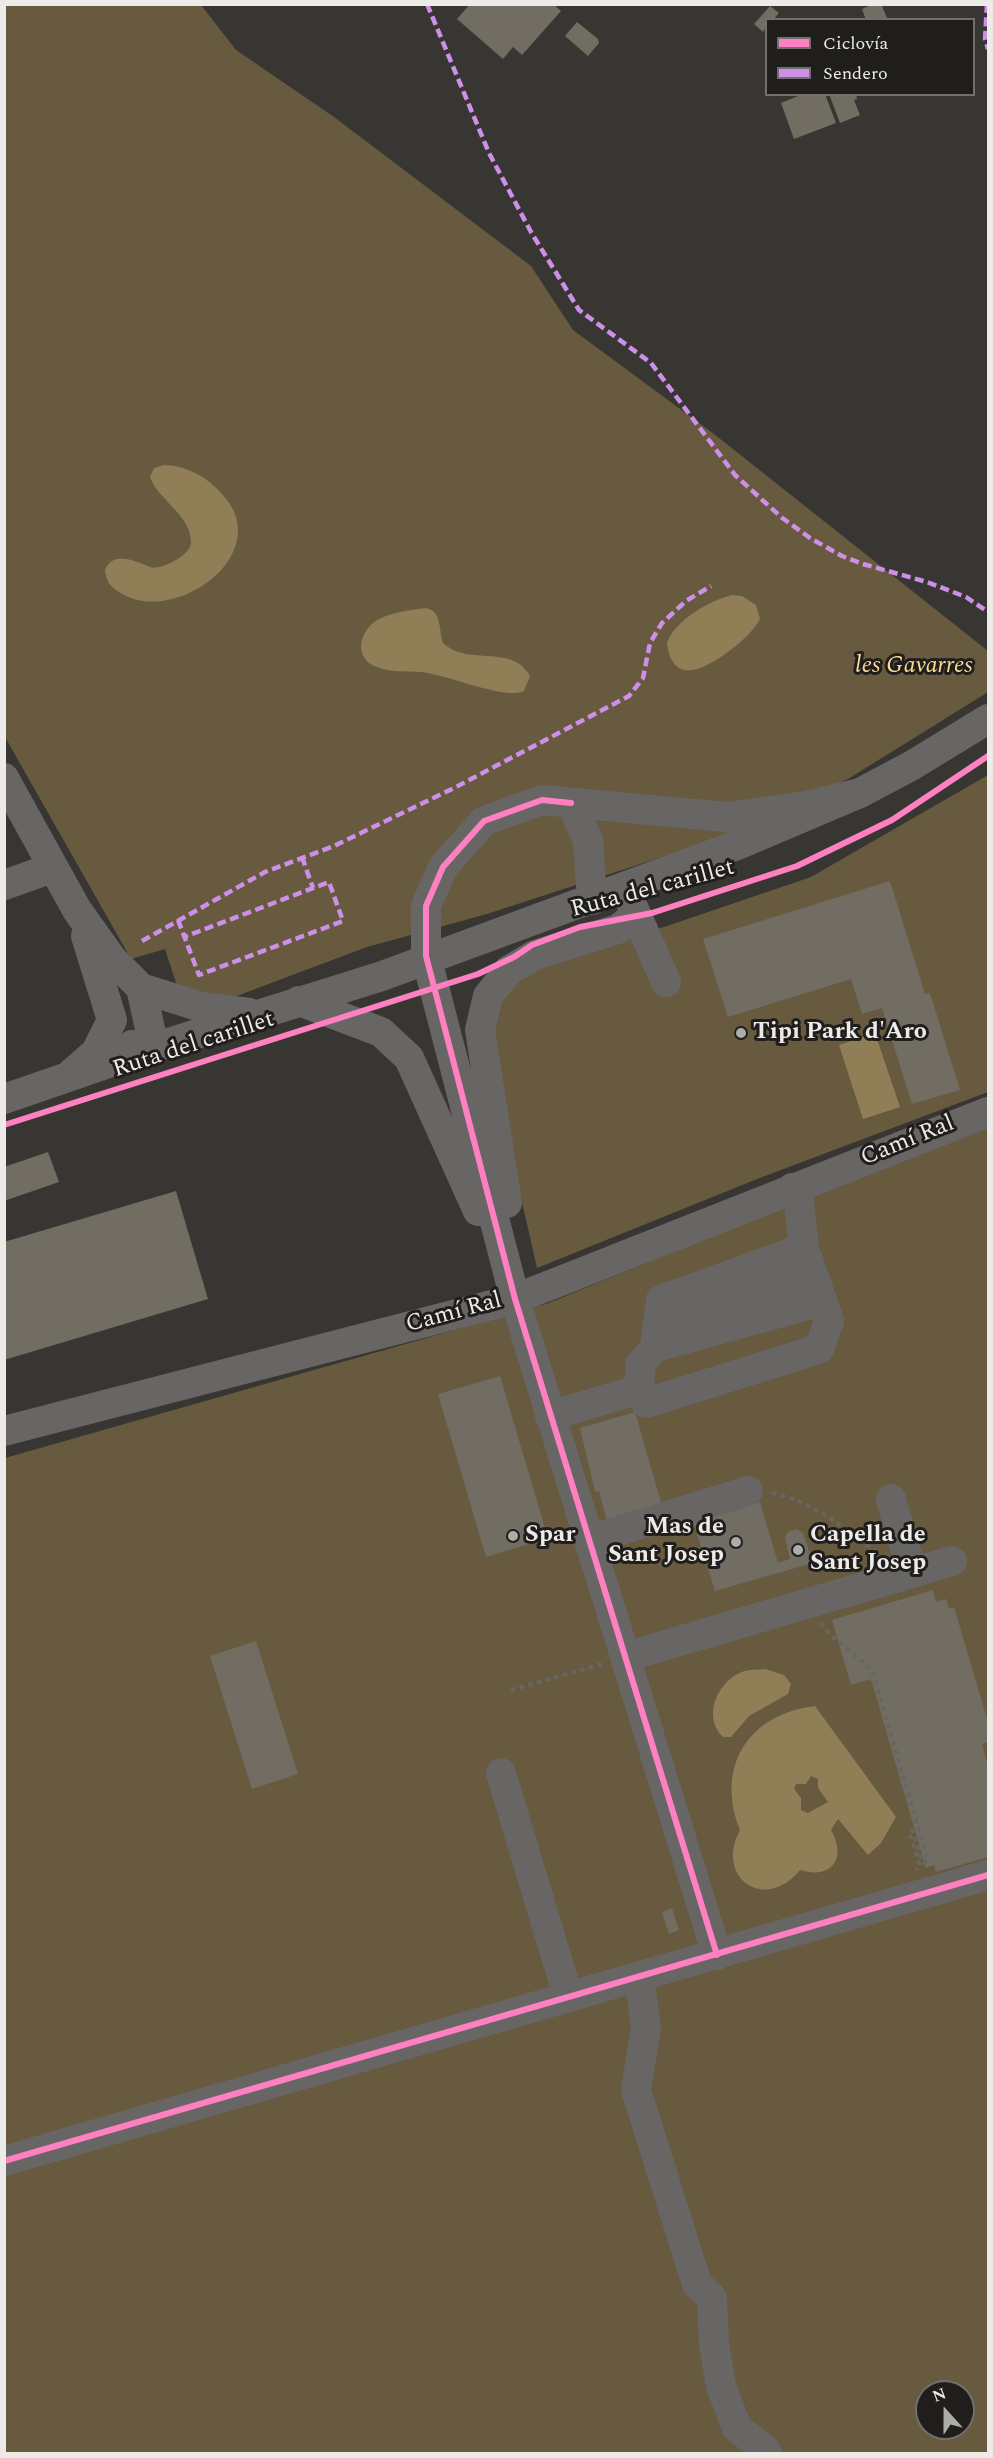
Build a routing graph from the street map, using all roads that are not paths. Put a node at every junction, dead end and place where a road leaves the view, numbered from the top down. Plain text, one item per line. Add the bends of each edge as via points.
1 (988, 719) edge
2 (4, 778) edge
3 (860, 793) junction
4 (571, 803) junction
5 (52, 868) junction
6 (4, 885) edge
7 (625, 887) junction
8 (592, 900) junction
9 (76, 910) junction
10 (636, 915) junction
11 (666, 982) dead end
12 (141, 988) junction
13 (300, 1001) junction
14 (259, 1014) junction
15 (112, 1020) junction
16 (146, 1050) junction
17 (68, 1077) junction
18 (4, 1100) edge
19 (988, 1112) edge
20 (792, 1188) junction
21 (501, 1247) junction
22 (813, 1275) junction
23 (517, 1305) junction
24 (656, 1335) junction
25 (640, 1389) junction
26 (550, 1416) junction
27 (4, 1431) edge
28 (748, 1491) road end
29 (891, 1499) dead end
30 (589, 1540) junction
31 (952, 1562) dead end
32 (907, 1574) junction
33 (625, 1657) junction
34 (501, 1773) dead end
35 (988, 1875) edge
36 (717, 1955) junction
37 (639, 1976) junction
38 (568, 1996) junction
39 (4, 2161) edge
40 (767, 2454) edge

1 - 3 street
2 - 5 street
3 - 4 street via 726,817
3 - 7 street
4 - 8 street via 588,840
4 - 21 street via 542,800 484,821 443,867 426,906 426,956
5 - 6 street
5 - 9 street
7 - 8 street
7 - 10 street
8 - 13 street via 382,976
9 - 12 street via 112,959
9 - 15 street
10 - 11 street
10 - 21 street via 618,929 535,955 508,971 488,996 480,1030 507,1196
12 - 14 street via 201,1007
12 - 16 street via 151,1034
13 - 14 street
13 - 21 street via 381,1032 409,1058 475,1207
14 - 16 street
15 - 16 street via 128,1044
15 - 17 street via 96,1052
16 - 17 street
17 - 18 street
19 - 20 street, Camí Ral
20 - 22 street via 799,1203
20 - 23 street, Camí Ral
21 - 23 street
22 - 24 street
22 - 24 street via 660,1300
22 - 25 street via 829,1321 819,1349 646,1403
23 - 26 street
23 - 27 street, Camí Ral
24 - 25 street via 640,1365
25 - 26 street
26 - 30 street
28 - 30 street
29 - 32 street
30 - 33 street
31 - 32 street
32 - 33 street
33 - 36 street
34 - 38 street
35 - 36 street
36 - 37 street
37 - 38 street
37 - 40 street via 646,2027 636,2090 697,2284 712,2298 721,2386 737,2428
38 - 39 street

